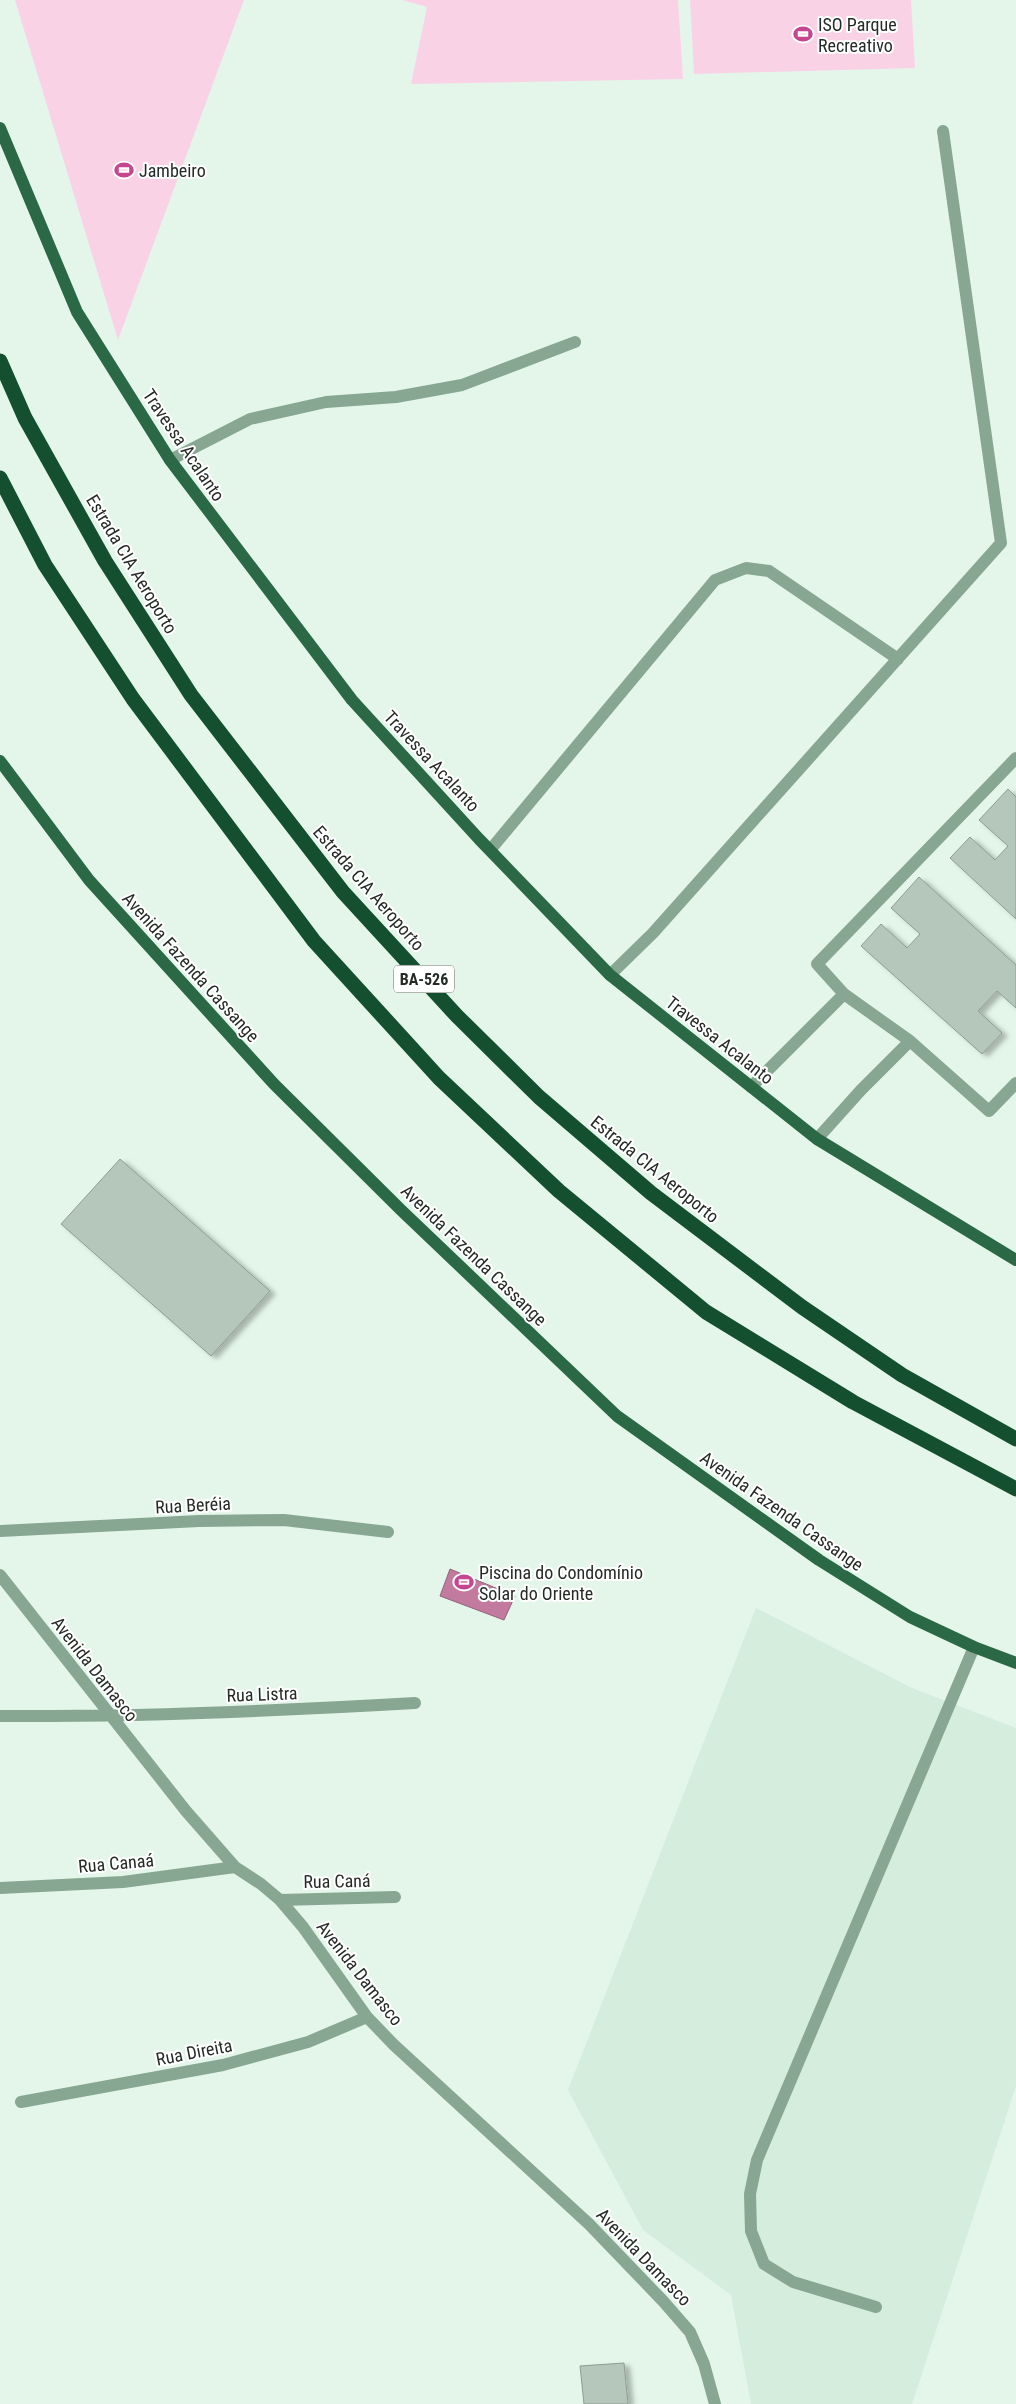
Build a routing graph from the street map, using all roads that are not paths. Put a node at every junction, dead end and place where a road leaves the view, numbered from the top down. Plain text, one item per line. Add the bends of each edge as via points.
1 (0, 128) edge
2 (943, 131) dead end
3 (574, 342) dead end
4 (0, 361) edge
5 (170, 460) junction
6 (0, 478) edge
7 (898, 659) junction
8 (1016, 758) edge
9 (0, 761) edge
10 (491, 849) junction
11 (610, 974) junction
12 (844, 994) junction
13 (910, 1041) junction
14 (1016, 1083) edge
15 (751, 1087) junction
16 (817, 1138) junction
17 (1016, 1260) edge
18 (1016, 1439) edge
19 (1016, 1489) edge
20 (0, 1531) edge
21 (388, 1532) dead end
22 (0, 1575) edge
23 (974, 1647) junction
24 (1016, 1663) edge
25 (415, 1704) dead end
26 (0, 1716) edge
27 (110, 1717) junction
28 (235, 1867) junction
29 (0, 1888) edge
30 (396, 1897) dead end
31 (280, 1900) junction
32 (367, 2017) junction
33 (21, 2102) dead end
34 (876, 2307) dead end
35 (714, 2404) edge

1 - 5 main road, Travessa Acalanto via 77,312
2 - 7 street via 1001,543
3 - 5 street via 462,384 396,397 326,402 250,419
4 - 18 highway, Estrada CIA Aeroporto / BA-526 via 25,418 105,561 191,695 343,892 458,1016 539,1097 636,1180 786,1295 902,1375
5 - 10 main road, Travessa Acalanto via 352,700
6 - 19 highway, BA-526 via 45,565 133,699 314,940 439,1078 559,1191 706,1312 853,1402
7 - 10 street via 769,571 746,568 715,580
7 - 11 street via 653,933
8 - 12 street via 817,964
9 - 23 main road, Avenida Fazenda Cassange via 89,880 268,1077 401,1210 617,1416 818,1560 910,1617
10 - 11 main road, Travessa Acalanto
11 - 15 main road, Travessa Acalanto
12 - 13 street
12 - 15 street
13 - 14 street via 989,1111
13 - 16 street
15 - 16 main road, Travessa Acalanto
16 - 17 main road, Travessa Acalanto
20 - 21 street, Rua Beréia via 284,1520
22 - 27 street, Avenida Damasco
23 - 24 main road, Avenida Fazenda Cassange
23 - 34 street via 756,2160 750,2194 751,2231 764,2264 793,2282
25 - 27 street, Rua Listra
26 - 27 street, Rua Listra
27 - 28 street, Avenida Damasco
28 - 29 street, Rua Canaá via 123,1882
28 - 31 street, Avenida Damasco
30 - 31 street, Rua Caná
31 - 32 street, Avenida Damasco
32 - 33 street, Rua Direita via 308,2042 223,2065
32 - 35 street, Avenida Damasco via 589,2224 664,2301 690,2332 704,2364

